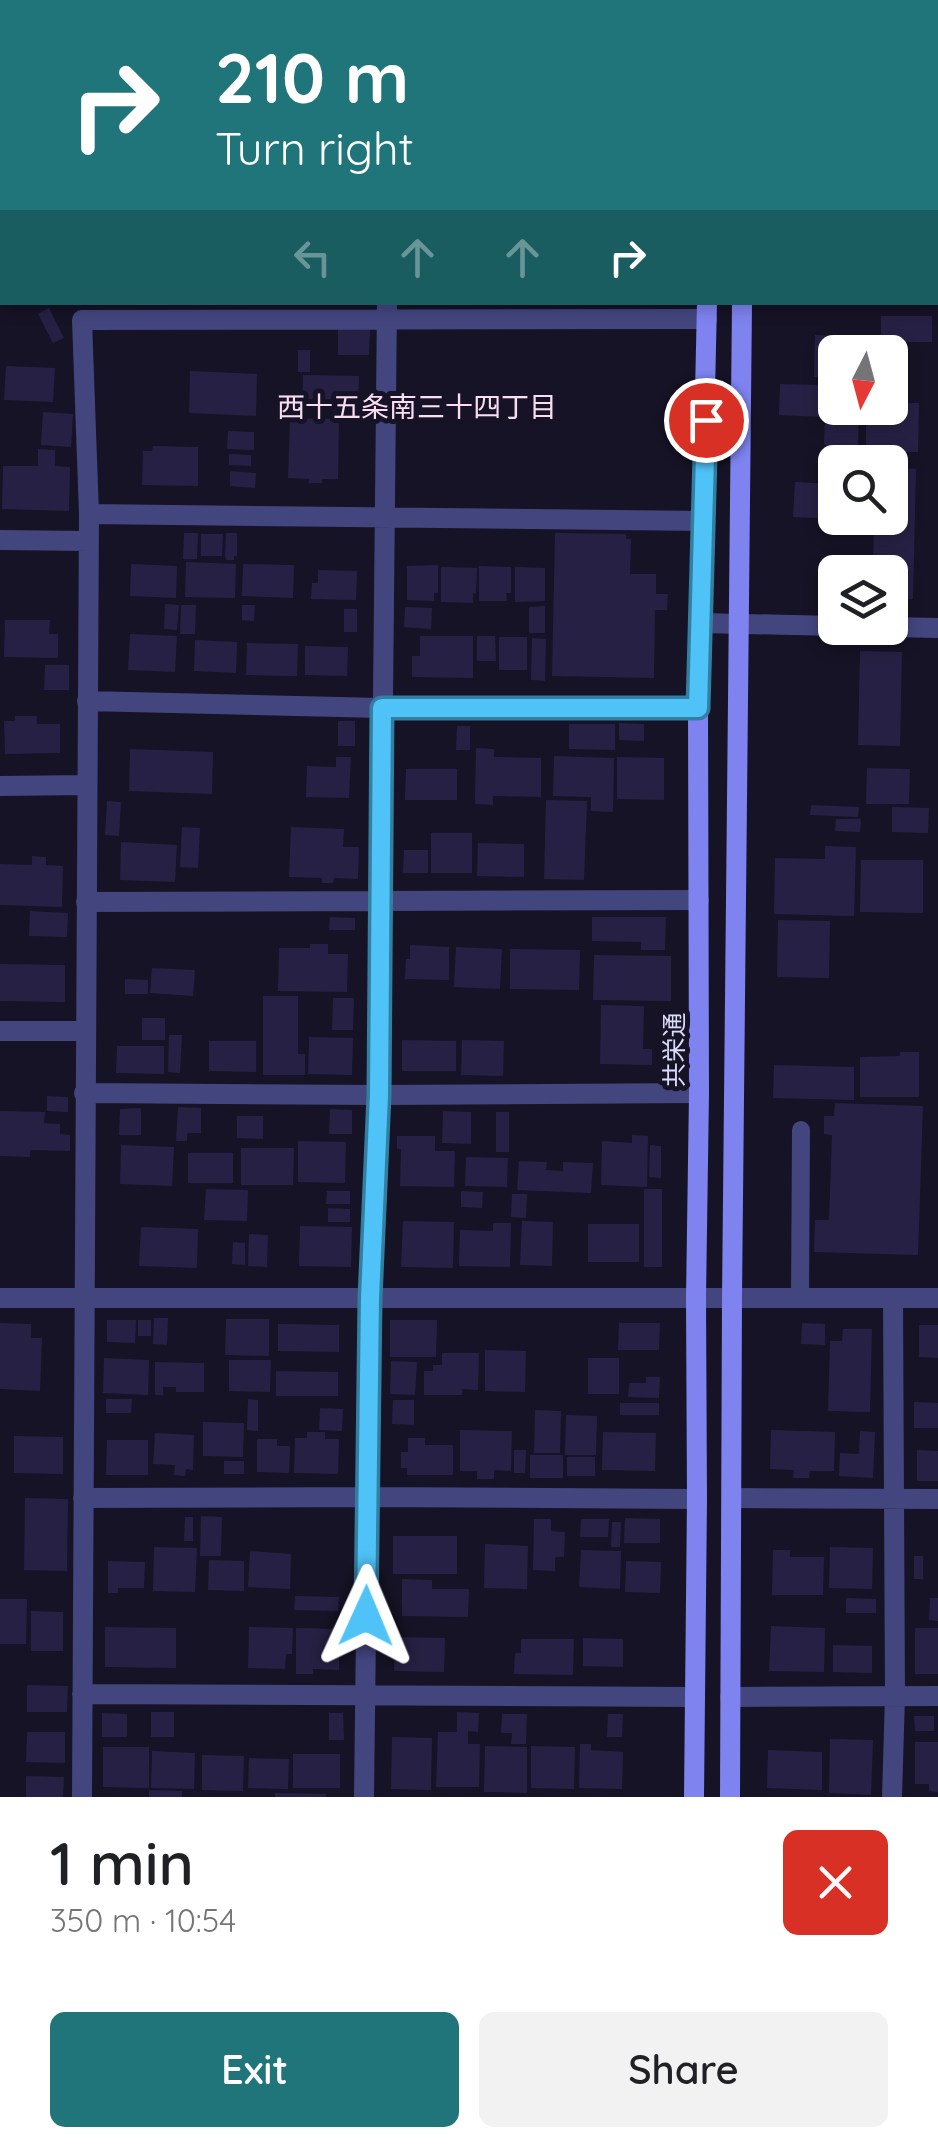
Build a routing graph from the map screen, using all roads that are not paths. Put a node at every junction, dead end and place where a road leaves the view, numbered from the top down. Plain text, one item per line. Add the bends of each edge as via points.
1 (742, 305) edge
2 (79, 311) edge
3 (387, 311) edge
4 (708, 311) edge
5 (88, 514) junction
6 (384, 517) junction
7 (704, 521) junction
8 (0, 540) edge
9 (88, 541) junction
10 (701, 623) junction
11 (739, 624) junction
12 (818, 626) edge
13 (908, 627) edge
14 (938, 628) edge
15 (88, 701) junction
16 (382, 708) junction
17 (698, 708) junction
18 (87, 785) junction
19 (0, 786) edge
20 (380, 900) junction
21 (699, 900) junction
22 (86, 902) junction
23 (0, 1031) edge
24 (86, 1031) junction
25 (700, 1092) junction
26 (84, 1093) junction
27 (379, 1095) junction
28 (800, 1130) dead end
29 (0, 1298) edge
30 (84, 1298) junction
31 (370, 1298) junction
32 (696, 1298) junction
33 (732, 1298) junction
34 (938, 1298) edge
35 (800, 1299) junction
36 (893, 1299) junction
37 (368, 1497) junction
38 (83, 1498) junction
39 (732, 1498) junction
40 (938, 1499) edge
41 (697, 1500) junction
42 (892, 1500) junction
43 (82, 1694) junction
44 (366, 1694) junction
45 (895, 1696) junction
46 (938, 1696) edge
47 (694, 1697) junction
48 (730, 1698) junction
49 (82, 1797) edge
50 (364, 1797) edge
51 (694, 1797) edge
52 (730, 1797) edge
53 (892, 1797) edge

1 - 11 street
2 - 3 street
2 - 5 street
3 - 4 street
3 - 6 street
4 - 7 street, 共栄通
5 - 6 street
5 - 9 street
6 - 7 street
6 - 16 street
7 - 10 street, 共栄通
8 - 9 street
9 - 15 street
10 - 11 street
10 - 17 street, 共栄通
11 - 12 street
11 - 33 street
13 - 14 street
15 - 16 street
15 - 18 street
16 - 17 street
16 - 20 street
17 - 21 street, 共栄通
18 - 19 street
18 - 22 street
20 - 21 street
20 - 22 street
20 - 27 street
21 - 25 street, 共栄通
22 - 24 street
23 - 24 street
24 - 26 street
25 - 27 street
25 - 32 street, 共栄通
26 - 27 street
26 - 30 street
27 - 31 street
28 - 35 lane
29 - 30 street
30 - 31 street
30 - 38 street
31 - 32 street
31 - 37 street
32 - 33 street
32 - 41 street, 共栄通
33 - 35 street
33 - 39 street
34 - 36 street
35 - 36 street
36 - 42 street
37 - 38 street
37 - 41 street
37 - 44 street
38 - 43 street
39 - 42 street
39 - 48 street
40 - 42 street
41 - 47 street, 共栄通
42 - 45 street
43 - 44 street
43 - 49 street
44 - 47 street
44 - 50 street
45 - 46 street
45 - 48 street
45 - 53 street
47 - 51 street, 共栄通
48 - 52 street

